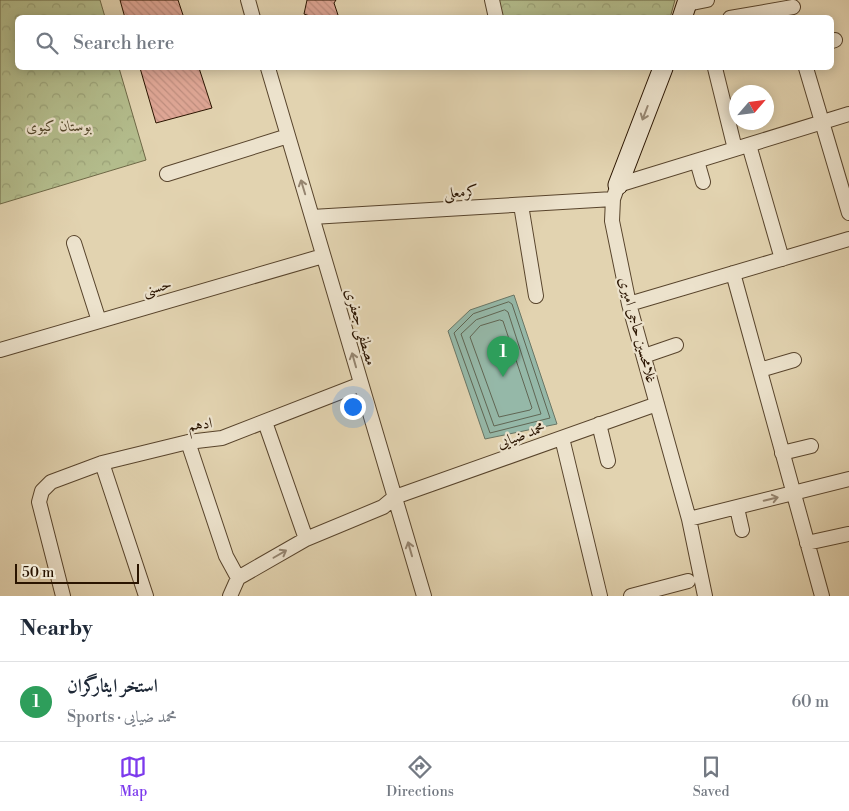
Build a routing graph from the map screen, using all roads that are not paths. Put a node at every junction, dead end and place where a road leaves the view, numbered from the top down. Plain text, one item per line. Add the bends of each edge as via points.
1 (248, 0) edge
2 (492, 0) edge
3 (708, 0) edge
4 (686, 7) edge
5 (793, 8) dead end
6 (252, 15) edge
7 (495, 15) edge
8 (749, 15) edge
9 (269, 70) edge
10 (662, 70) edge
11 (715, 70) edge
12 (807, 70) edge
13 (849, 114) edge
14 (822, 123) junction
15 (288, 136) junction
16 (749, 145) junction
17 (735, 149) junction
18 (697, 161) junction
19 (167, 174) dead end
20 (844, 181) edge
21 (703, 182) dead end
22 (615, 192) junction
23 (521, 205) junction
24 (849, 213) edge
25 (312, 217) junction
26 (848, 243) edge
27 (74, 244) dead end
28 (323, 256) junction
29 (782, 259) junction
30 (733, 273) junction
31 (536, 296) dead end
32 (629, 304) junction
33 (99, 321) junction
34 (676, 345) dead end
35 (0, 350) edge
36 (644, 356) junction
37 (794, 360) dead end
38 (760, 370) junction
39 (361, 384) junction
40 (657, 404) junction
41 (264, 422) junction
42 (599, 424) junction
43 (562, 438) junction
44 (188, 442) junction
45 (811, 446) dead end
46 (782, 453) junction
47 (608, 461) dead end
48 (102, 463) junction
49 (849, 479) edge
50 (793, 494) junction
51 (395, 497) junction
52 (737, 508) junction
53 (690, 519) junction
54 (742, 530) dead end
55 (848, 534) edge
56 (306, 539) junction
57 (807, 544) junction
58 (238, 578) junction
59 (688, 582) dead end
60 (63, 596) edge
61 (146, 596) edge
62 (230, 596) edge
63 (424, 596) edge
64 (600, 596) edge
65 (631, 596) edge
66 (706, 596) edge
67 (822, 596) edge

1 - 6 street
2 - 7 street
3 - 4 street
5 - 8 street
9 - 15 street, مصطفی جعفری
10 -> 22 street, غلامحسین حاجی امیری
11 - 17 street
12 - 14 street
13 - 14 street, کرمعلی
14 - 16 street, کرمعلی
14 - 20 street
15 - 19 street
25 -> 15 street, مصطفی جعفری
16 - 17 street, کرمعلی
16 - 29 street
17 - 18 street, کرمعلی
18 - 21 street
18 - 22 street, کرمعلی
20 - 24 street
22 - 23 street, کرمعلی
22 - 32 street, غلامحسین حاجی امیری via 612,220
23 - 25 street, کرمعلی
23 - 31 street
25 - 28 street, مصطفی جعفری
26 - 29 street
27 - 33 street
28 - 33 street, حسنی
39 -> 28 street, مصطفی جعفری
29 - 30 street
30 - 32 street
30 - 38 street
32 - 36 street, غلامحسین حاجی امیری
33 - 35 street, حسنی
34 - 36 street
36 - 40 street, غلامحسین حاجی امیری
37 - 38 street
38 - 46 street
39 - 41 street, ادهم
39 - 51 street, مصطفی جعفری
40 - 42 street, محمد ضیایی
40 - 53 street, غلامحسین حاجی امیری
41 - 44 street, ادهم via 222,438
41 - 56 street
42 - 43 street, محمد ضیایی
42 - 47 street
43 - 51 street, محمد ضیایی
43 - 64 street
44 - 48 street, ادهم
44 - 58 street via 226,556
45 - 46 street
46 - 50 street
48 - 60 street, ادهم via 51,482 42,491 39,502
48 - 61 street
49 - 50 street
52 -> 50 street
50 - 57 street
51 - 56 street, محمد ضیایی via 383,507
63 -> 51 street, مصطفی جعفری
52 - 53 street
52 - 54 street
53 - 66 street, غلامحسین حاجی امیری
55 - 57 street
58 -> 56 street, محمد ضیایی
57 - 67 street
58 - 62 street
59 - 65 street

